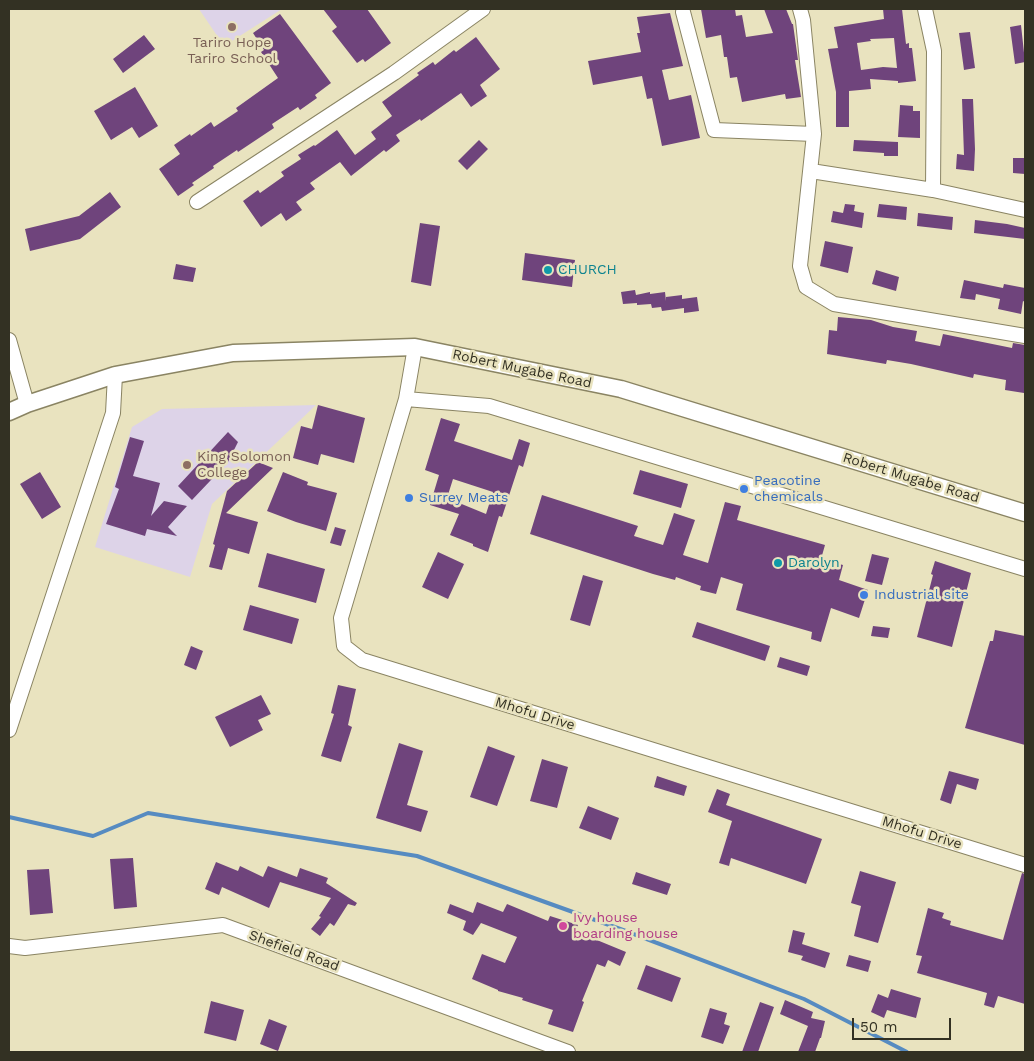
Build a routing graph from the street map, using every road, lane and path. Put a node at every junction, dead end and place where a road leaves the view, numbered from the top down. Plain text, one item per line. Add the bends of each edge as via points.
1 (483, 9) edge
2 (800, 9) edge
3 (925, 9) edge
4 (684, 12) dead end
5 (814, 134) junction
6 (811, 171) junction
7 (933, 190) junction
8 (197, 202) dead end
9 (1025, 210) edge
10 (1025, 336) edge
11 (9, 340) edge
12 (414, 347) junction
13 (115, 375) junction
14 (406, 399) junction
15 (27, 404) junction
16 (9, 412) edge
17 (1025, 513) edge
18 (1025, 569) edge
19 (9, 730) edge
20 (1025, 865) edge
21 (9, 946) edge
22 (568, 1052) edge

1 - 8 street via 394,73
2 - 5 street via 804,20
3 - 7 street via 934,51
4 - 5 street via 714,130
5 - 6 street
6 - 7 street
6 - 10 street via 800,266 806,287 834,304
7 - 9 street
11 - 15 street
12 - 13 main road, Robert Mugabe Road via 232,353
12 - 14 street, Mhofu Drive
12 - 17 main road, Robert Mugabe Road via 621,390
13 - 15 main road, Robert Mugabe Road
13 - 19 street via 113,413
14 - 18 street via 489,406
14 - 20 street, Mhofu Drive via 341,618 344,646 362,660
15 - 16 main road, Robert Mugabe Road
21 - 22 street, Shefield Road via 25,948 223,925

